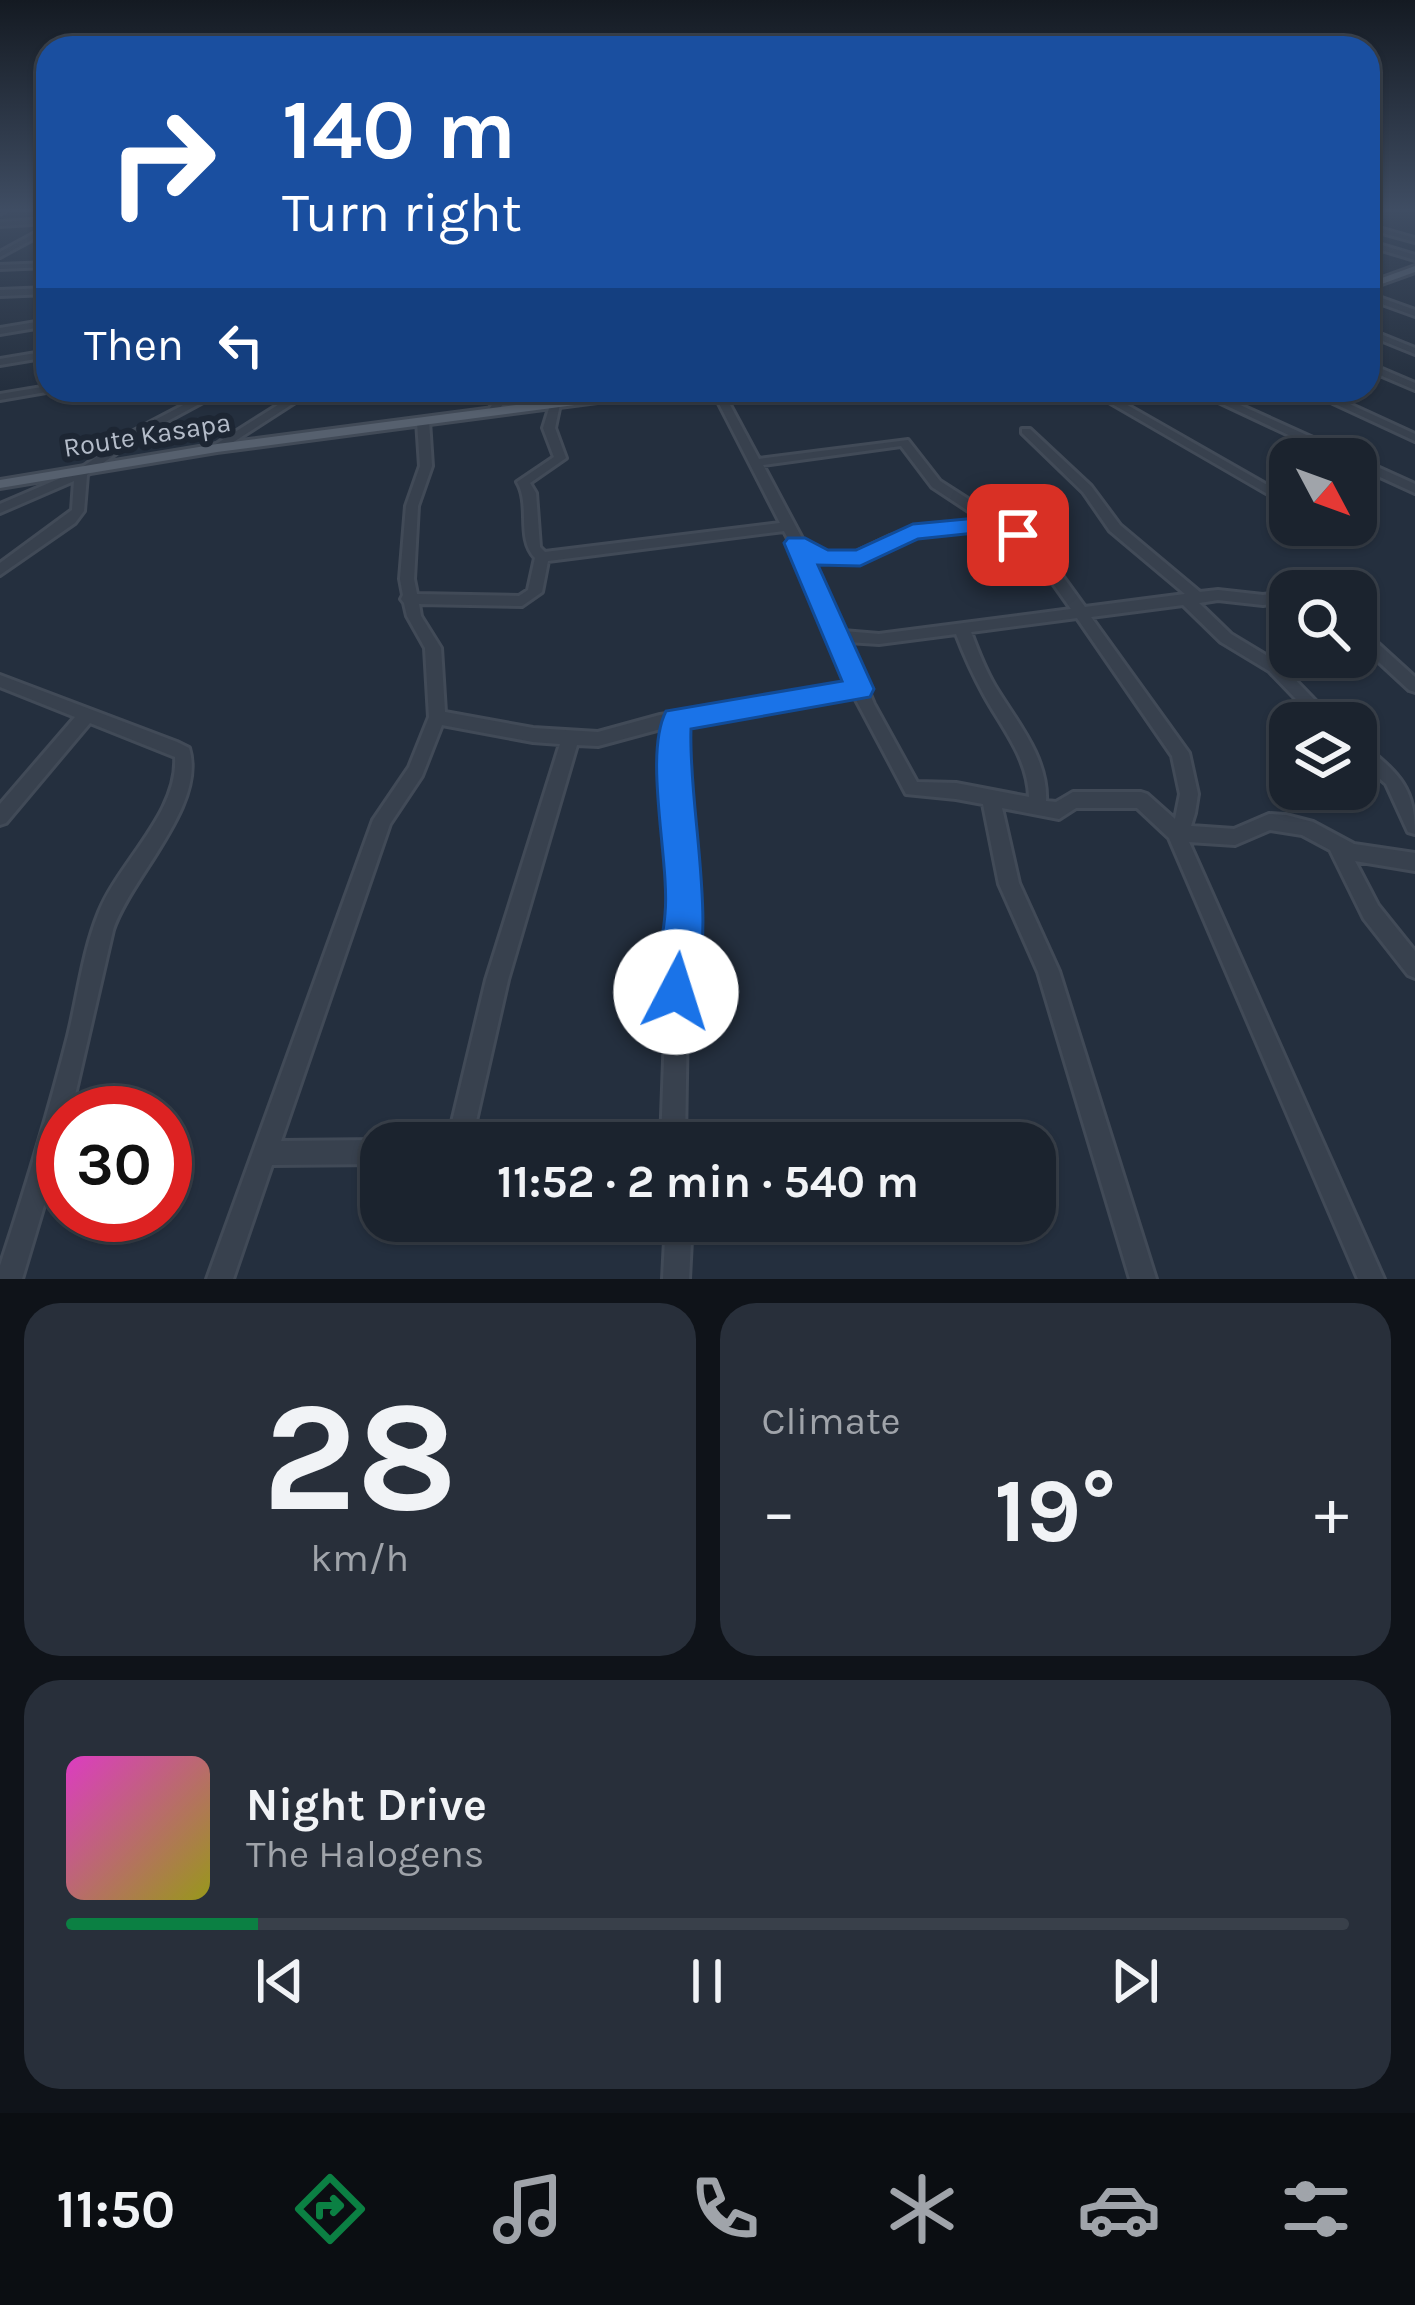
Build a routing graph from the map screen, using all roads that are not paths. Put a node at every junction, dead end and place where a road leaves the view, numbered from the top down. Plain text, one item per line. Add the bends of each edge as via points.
1 (1413, 270) edge
2 (1380, 282) edge
3 (36, 292) edge
4 (0, 293) edge
5 (1380, 300) edge
6 (1415, 313) edge
7 (36, 325) edge
8 (0, 331) edge
9 (1380, 337) edge
10 (1415, 351) edge
11 (36, 356) edge
12 (0, 362) edge
13 (1380, 371) edge
14 (1415, 387) edge
15 (36, 390) edge
16 (0, 397) edge
17 (197, 402) edge
18 (289, 402) edge
19 (499, 402) edge
20 (570, 402) edge
21 (723, 402) edge
22 (1114, 402) edge
23 (1224, 402) edge
24 (1336, 402) edge
25 (555, 404) junction
26 (493, 411) junction
27 (423, 421) junction
28 (1026, 431) dead end
29 (1415, 439) edge
30 (217, 448) junction
31 (755, 463) junction
32 (87, 470) junction
33 (0, 484) edge
34 (1269, 489) edge
35 (1415, 489) edge
36 (0, 509) edge
37 (998, 524) junction
38 (792, 535) junction
39 (542, 556) junction
40 (0, 570) edge
41 (408, 599) junction
42 (1192, 599) junction
43 (1269, 599) edge
44 (1084, 615) junction
45 (961, 627) junction
46 (839, 636) junction
47 (1377, 651) edge
48 (0, 681) edge
49 (1415, 686) edge
50 (860, 689) junction
51 (1308, 702) edge
52 (87, 715) junction
53 (436, 717) junction
54 (677, 719) junction
55 (570, 740) junction
56 (1377, 766) edge
57 (991, 799) junction
58 (1037, 807) junction
59 (0, 818) edge
60 (1415, 826) edge
61 (1178, 833) junction
62 (1338, 847) junction
63 (1415, 862) edge
64 (1415, 968) edge
65 (464, 1122) edge
66 (674, 1122) edge
67 (360, 1152) edge
68 (262, 1153) junction
69 (678, 1242) edge
70 (9, 1279) edge
71 (220, 1279) edge
72 (676, 1279) edge
73 (1143, 1279) edge
74 (1371, 1279) edge

1 - 2 main road
3 - 4 street
5 - 6 street
7 - 8 street
9 - 10 street
11 - 12 street
13 - 14 street
15 - 16 street
17 - 32 street
18 - 30 street
19 - 26 street
20 - 25 main road, Route Kasapa
21 - 31 street
22 - 34 street
23 - 35 street
24 - 29 street
25 - 26 main road, Route Kasapa
25 - 39 street via 550,434 560,458 523,482 533,548
26 - 27 main road, Route Kasapa
27 - 30 main road, Route Kasapa
27 - 41 street via 426,466 412,506
28 - 42 street
30 - 32 main road, Route Kasapa
31 - 37 street via 904,442 936,484
31 - 38 street
32 - 33 main road, Route Kasapa
32 - 36 street
32 - 40 street via 78,511
37 - 38 street via 913,532 866,558 823,558
37 - 44 street via 1035,548
38 - 39 street
38 - 46 street
39 - 41 street via 535,592 522,601
41 - 53 street via 433,648
42 - 43 street
42 - 44 street
42 - 51 street via 1226,638 1274,667
44 - 45 street
44 - 61 street via 1180,753 1189,812
45 - 46 street
45 - 58 street via 1023,749 1039,788
46 - 50 street
47 - 49 street
48 - 52 street
50 - 54 street
50 - 57 street via 912,790
52 - 59 street
52 - 70 street via 171,747 186,764 109,916
53 - 55 street
53 - 68 street via 422,759 382,820
54 - 55 street
54 - 66 street via 684,908
55 - 65 street via 497,980
56 - 60 street
57 - 58 street
57 - 73 street via 1009,884 1048,971
58 - 61 street via 1141,800
61 - 62 street via 1235,837 1286,823
61 - 74 street
62 - 63 street
62 - 64 street via 1370,912
67 - 68 street
68 - 71 street
69 - 72 street

